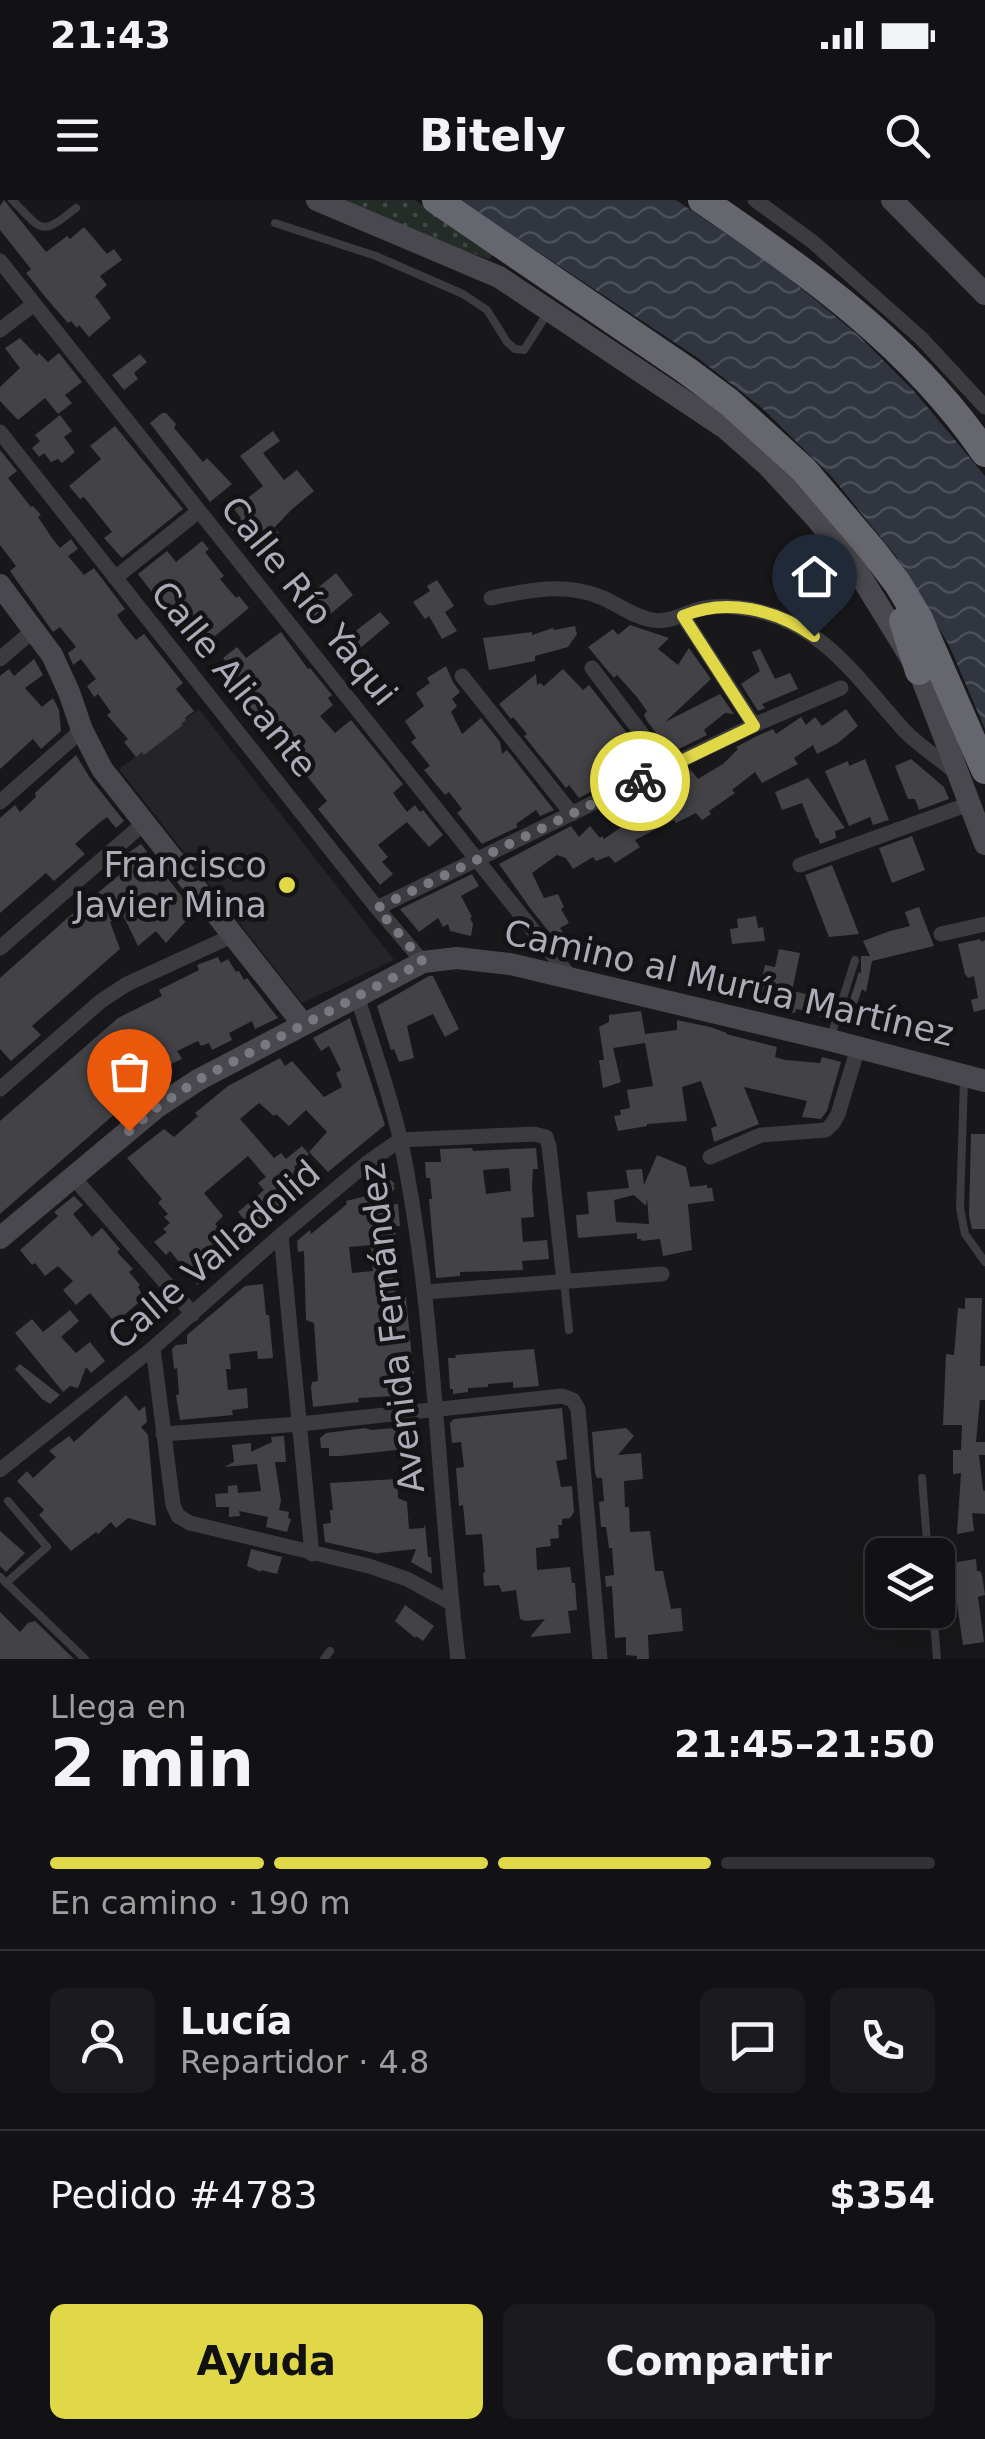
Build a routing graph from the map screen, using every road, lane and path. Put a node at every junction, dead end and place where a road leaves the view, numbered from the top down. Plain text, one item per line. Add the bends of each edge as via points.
1 (12, 200) edge
2 (317, 200) edge
3 (436, 200) edge
4 (702, 200) edge
5 (714, 200) edge
6 (755, 200) edge
7 (892, 200) edge
8 (76, 208) dead end
9 (734, 222) junction
10 (275, 223) dead end
11 (0, 260) edge
12 (985, 294) edge
13 (34, 304) junction
14 (550, 310) junction
15 (0, 330) edge
16 (985, 406) edge
17 (0, 432) edge
18 (985, 453) edge
19 (199, 511) junction
20 (873, 551) junction
21 (115, 578) junction
22 (0, 585) edge
23 (491, 598) dead end
24 (683, 616) junction
25 (35, 629) junction
26 (0, 660) edge
27 (592, 668) dead end
28 (919, 672) junction
29 (462, 676) dead end
30 (841, 688) dead end
31 (754, 726) junction
32 (82, 730) junction
33 (667, 767) junction
34 (973, 773) edge
35 (0, 802) edge
36 (969, 804) junction
37 (572, 814) junction
38 (143, 824) junction
39 (985, 844) edge
40 (476, 858) junction
41 (800, 865) dead end
42 (377, 908) junction
43 (985, 924) edge
44 (942, 934) dead end
45 (234, 935) junction
46 (0, 948) edge
47 (854, 960) dead end
48 (423, 962) junction
49 (572, 979) junction
50 (357, 996) junction
51 (303, 1024) junction
52 (830, 1040) junction
53 (858, 1048) junction
54 (974, 1078) edge
55 (0, 1090) edge
56 (400, 1140) junction
57 (710, 1156) dead end
58 (73, 1177) junction
59 (281, 1235) junction
60 (0, 1238) edge
61 (985, 1262) edge
62 (662, 1274) dead end
63 (564, 1281) junction
64 (424, 1292) junction
65 (193, 1314) junction
66 (569, 1330) dead end
67 (154, 1348) junction
68 (436, 1409) junction
69 (300, 1424) junction
70 (163, 1434) junction
71 (0, 1470) edge
72 (922, 1478) dead end
73 (8, 1501) dead end
74 (927, 1538) edge
75 (312, 1554) junction
76 (3, 1580) edge
77 (451, 1603) junction
78 (934, 1628) edge
79 (86, 1659) edge
80 (458, 1659) edge
81 (600, 1659) edge
82 (936, 1659) edge

1 - 8 lane via 44,228
2 - 14 street via 500,276
3 - 20 highway via 728,402 804,470
4 - 9 highway
5 - 9 highway
6 - 16 street via 814,242
7 - 12 street
9 - 18 highway via 844,302 917,370
10 - 14 lane via 463,294 487,310 515,349 524,350
11 - 13 street, Calle Río Yaqui
13 - 15 street
13 - 19 street, Calle Río Yaqui
14 - 28 street via 725,428 767,466 858,572
17 - 21 street, Calle Alicante
19 - 21 street
19 - 40 street, Calle Río Yaqui
20 - 28 highway
20 - 34 highway via 918,619 950,686
21 - 42 street, Calle Alicante
22 - 25 street
23 - 24 street via 562,587 652,620
24 - 31 street
24 - 34 street via 718,606 798,625 861,679 905,732
25 - 26 street
25 - 32 street
27 - 33 street
28 - 34 street
29 - 37 street
30 - 31 street
31 - 33 street
32 - 35 street
32 - 38 street
33 - 37 street
34 - 36 street
36 - 39 street
36 - 41 street
37 - 40 street
38 - 45 street
38 - 46 street
40 - 42 street
40 - 49 street, Calle Río Yaqui
42 - 48 street, Calle Alicante
43 - 44 street
45 - 51 street
45 - 55 street via 101,1000
47 - 52 lane
48 - 49 street, Camino al Murúa Martínez via 481,959
48 - 50 street, Camino al Murúa Martínez
49 - 52 street, Camino al Murúa Martínez
50 - 51 street, Camino al Murúa Martínez
50 - 56 street, Avenida Fernández
51 - 58 street, Camino al Murúa Martínez via 198,1080
52 - 53 street, Camino al Murúa Martínez
53 - 54 street, Camino al Murúa Martínez
53 - 57 street via 838,1114 826,1130 761,1135
54 - 61 lane via 960,1208 965,1234
56 - 59 street, Calle Valladolid
56 - 63 street via 546,1137
56 - 64 street, Avenida Fernández
58 - 60 street, Camino al Murúa Martínez
58 - 65 street
59 - 65 street, Calle Valladolid
59 - 69 street
62 - 63 street
63 - 64 street
63 - 66 lane
64 - 68 street, Avenida Fernández
65 - 67 street, Calle Valladolid
67 - 70 street
67 - 71 street, Calle Valladolid
68 - 69 street
68 - 77 street, Avenida Fernández
68 - 81 street via 574,1400
69 - 70 street
69 - 75 street
70 - 75 street via 178,1516
72 - 74 lane
73 - 76 lane via 48,1547
75 - 77 street via 407,1579
76 - 79 lane
77 - 80 street, Avenida Fernández
78 - 82 lane

